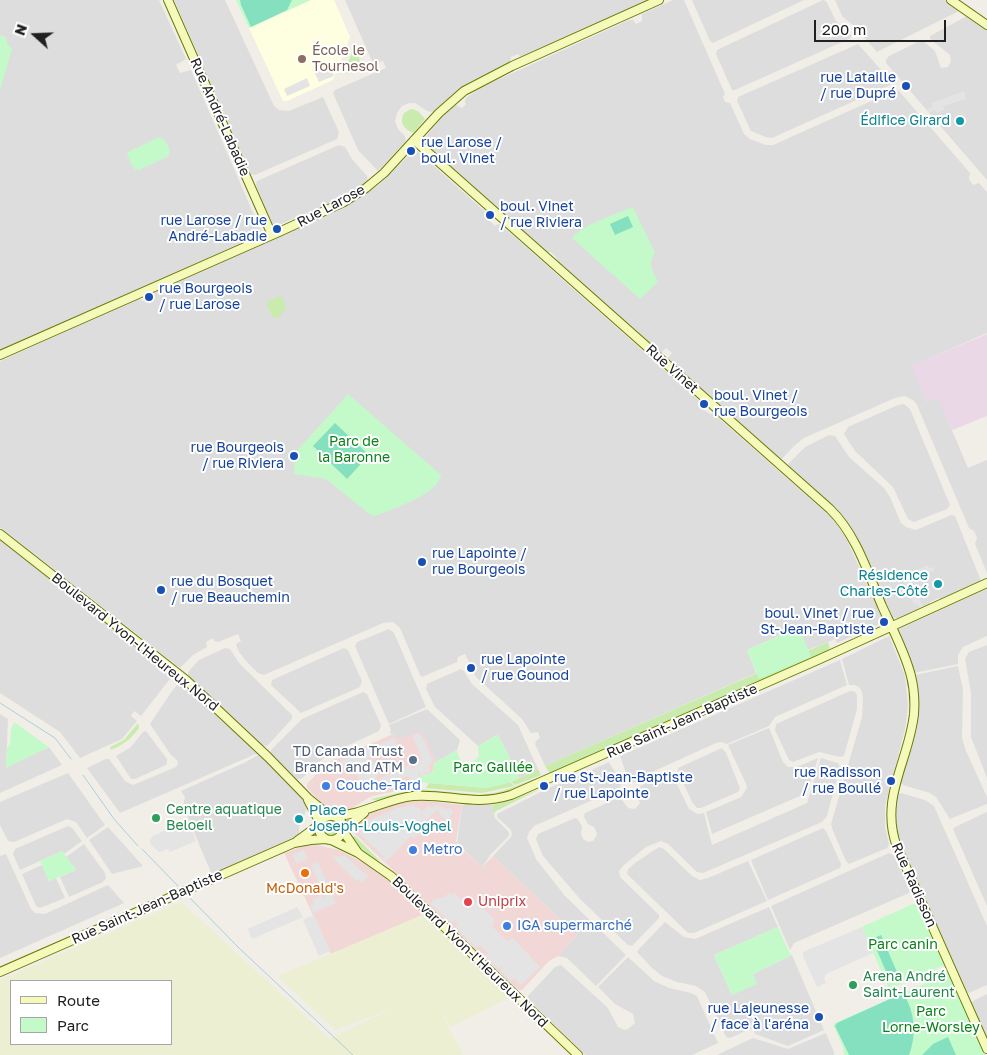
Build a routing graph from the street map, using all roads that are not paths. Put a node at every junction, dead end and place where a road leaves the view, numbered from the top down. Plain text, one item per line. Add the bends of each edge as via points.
1 (168, 0) edge
2 (660, 0) edge
3 (951, 0) edge
4 (987, 25) edge
5 (414, 140) junction
6 (272, 235) junction
7 (0, 355) edge
8 (0, 534) edge
9 (987, 583) edge
10 (892, 627) junction
11 (308, 798) junction
12 (367, 810) junction
13 (333, 816) junction
14 (319, 824) junction
15 (343, 830) junction
16 (329, 840) junction
17 (294, 843) junction
18 (358, 853) junction
19 (0, 972) edge
20 (987, 1049) edge
21 (578, 1055) edge

1 - 6 street, Rue André-Labadie
2 - 5 street, Rue Larose via 474,85 451,102
3 - 4 street
5 - 6 street, Rue Larose via 384,173 362,191
5 - 10 street, Rue Vinet via 837,516 852,538
6 - 7 street, Rue Larose
8 - 11 street, Boulevard Yvon-l'Heureux Nord via 186,680
9 - 10 street, Rue Saint-Jean-Baptiste
10 - 12 street, Rue Saint-Jean-Baptiste via 511,796 480,801 412,796
10 - 20 street, Rue Radisson via 910,670 914,704 912,728 891,804 891,830
11 - 13 street, Boulevard Yvon-l'Heureux Nord
11 - 14 street, Boulevard Yvon-l'Heureux Nord
12 - 13 street, Rue Saint-Jean-Baptiste
12 - 15 street, Rue Saint-Jean-Baptiste
13 - 14 street via 323,818
13 - 15 street via 341,821
14 - 16 street via 319,833
14 - 17 street, Rue Saint-Jean-Baptiste
15 - 16 street via 338,838
15 - 18 street, Boulevard Yvon-l'Heureux Nord
16 - 17 street, Rue Saint-Jean-Baptiste
16 - 18 street, Boulevard Yvon-l'Heureux Nord
17 - 19 street, Rue Saint-Jean-Baptiste
18 - 21 street, Boulevard Yvon-l'Heureux Nord via 396,880

